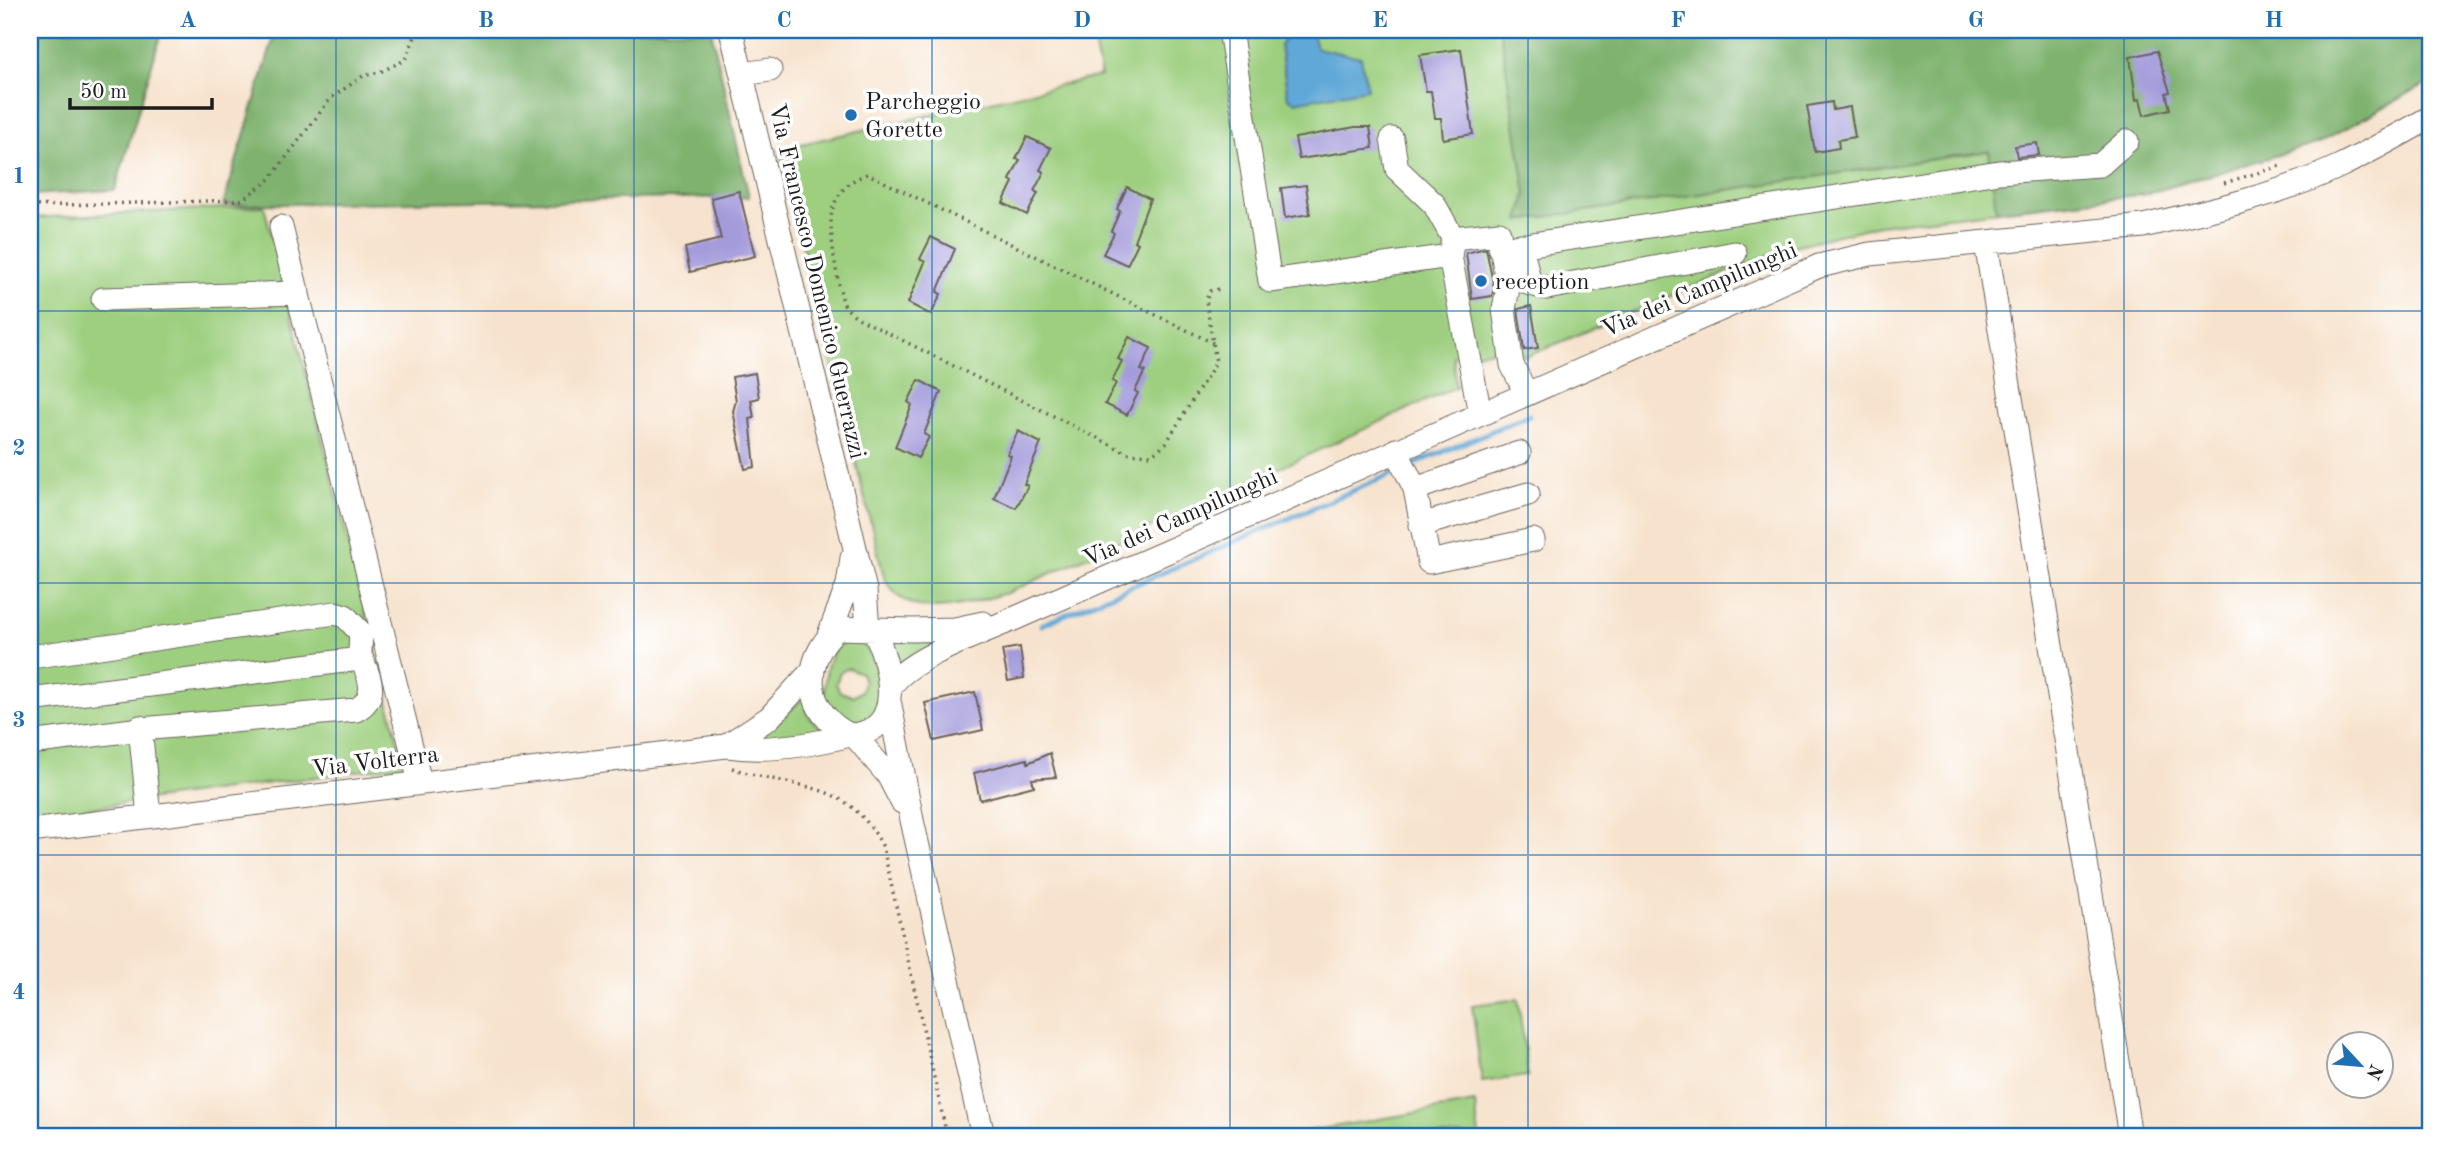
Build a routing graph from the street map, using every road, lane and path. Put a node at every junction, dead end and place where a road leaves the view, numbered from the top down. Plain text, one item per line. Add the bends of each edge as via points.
1 (418, 30) edge
2 (732, 30) edge
3 (1230, 30) edge
4 (770, 70) dead end
5 (742, 74) junction
6 (2431, 117) edge
7 (1392, 139) dead end
8 (2127, 141) dead end
9 (2286, 164) dead end
10 (2213, 186) dead end
11 (30, 206) edge
12 (281, 227) dead end
13 (1986, 243) junction
14 (1451, 247) junction
15 (1511, 247) junction
16 (1735, 253) dead end
17 (1220, 289) dead end
18 (298, 293) junction
19 (103, 299) dead end
20 (1213, 343) junction
21 (1526, 393) junction
22 (1480, 414) junction
23 (1396, 450) junction
24 (1519, 453) dead end
25 (1415, 489) junction
26 (1528, 494) dead end
27 (1422, 525) junction
28 (1533, 540) dead end
29 (854, 544) junction
30 (1018, 617) junction
31 (871, 630) junction
32 (829, 635) junction
33 (30, 657) edge
34 (360, 659) junction
35 (812, 671) junction
36 (890, 696) junction
37 (30, 700) edge
38 (141, 728) junction
39 (852, 735) junction
40 (824, 742) junction
41 (30, 743) edge
42 (867, 754) junction
43 (726, 756) junction
44 (420, 782) junction
45 (149, 816) junction
46 (912, 820) junction
47 (30, 831) edge
48 (947, 1136) edge
49 (983, 1136) edge
50 (2130, 1136) edge

1 - 11 path via 405,60 363,76 331,98 269,180 242,200
2 - 5 street, Via Francesco Domenico Guerrazzi
3 - 14 street via 1270,281
4 - 5 street
5 - 29 street, Via Francesco Domenico Guerrazzi
6 - 13 street, Via dei Campilunghi via 2339,166 2215,208 2143,226
7 - 14 street via 1397,169 1434,204
8 - 15 street via 2100,164 1999,172
9 - 10 path
12 - 18 street
13 - 21 street, Via dei Campilunghi via 1870,254 1819,266
13 - 50 street
14 - 15 street via 1499,233
14 - 22 street
15 - 16 street via 1530,284 1547,288
15 - 21 street via 1504,309 1512,365
17 - 20 path via 1210,291 1206,300
18 - 19 street
18 - 44 street
20 - 20 path via 1216,362 1166,443 1151,455 1127,453 860,319 846,307 831,215 837,198 851,180 868,174
21 - 22 street, Via dei Campilunghi
22 - 23 street, Via dei Campilunghi
23 - 25 street
23 - 30 street, Via dei Campilunghi
24 - 25 street
25 - 27 street
26 - 27 street
27 - 28 street via 1429,562
29 - 31 street, Via Francesco Domenico Guerrazzi
29 - 32 street, Via Francesco Domenico Guerrazzi via 848,585
30 - 31 street, Via dei Campilunghi via 955,629
30 - 36 street, Via dei Campilunghi via 913,664 896,676
31 - 32 street via 838,628
31 - 36 street
32 - 35 street
33 - 34 street via 335,613 345,616 360,632
34 - 37 street
34 - 38 street via 371,676 371,693 367,704 356,709
35 - 39 street via 817,707 835,728
35 - 43 street, Via Volterra
36 - 39 street via 882,720
36 - 46 street
38 - 41 street
38 - 45 street
39 - 40 street, Via Volterra
39 - 42 street
40 - 42 street
40 - 43 street, Via Volterra via 748,749
42 - 46 street via 888,775
43 - 44 street, Via Volterra
43 - 48 path via 821,788 852,806 875,832 883,848
44 - 45 street, Via Volterra
45 - 47 street, Via Volterra
46 - 49 street

